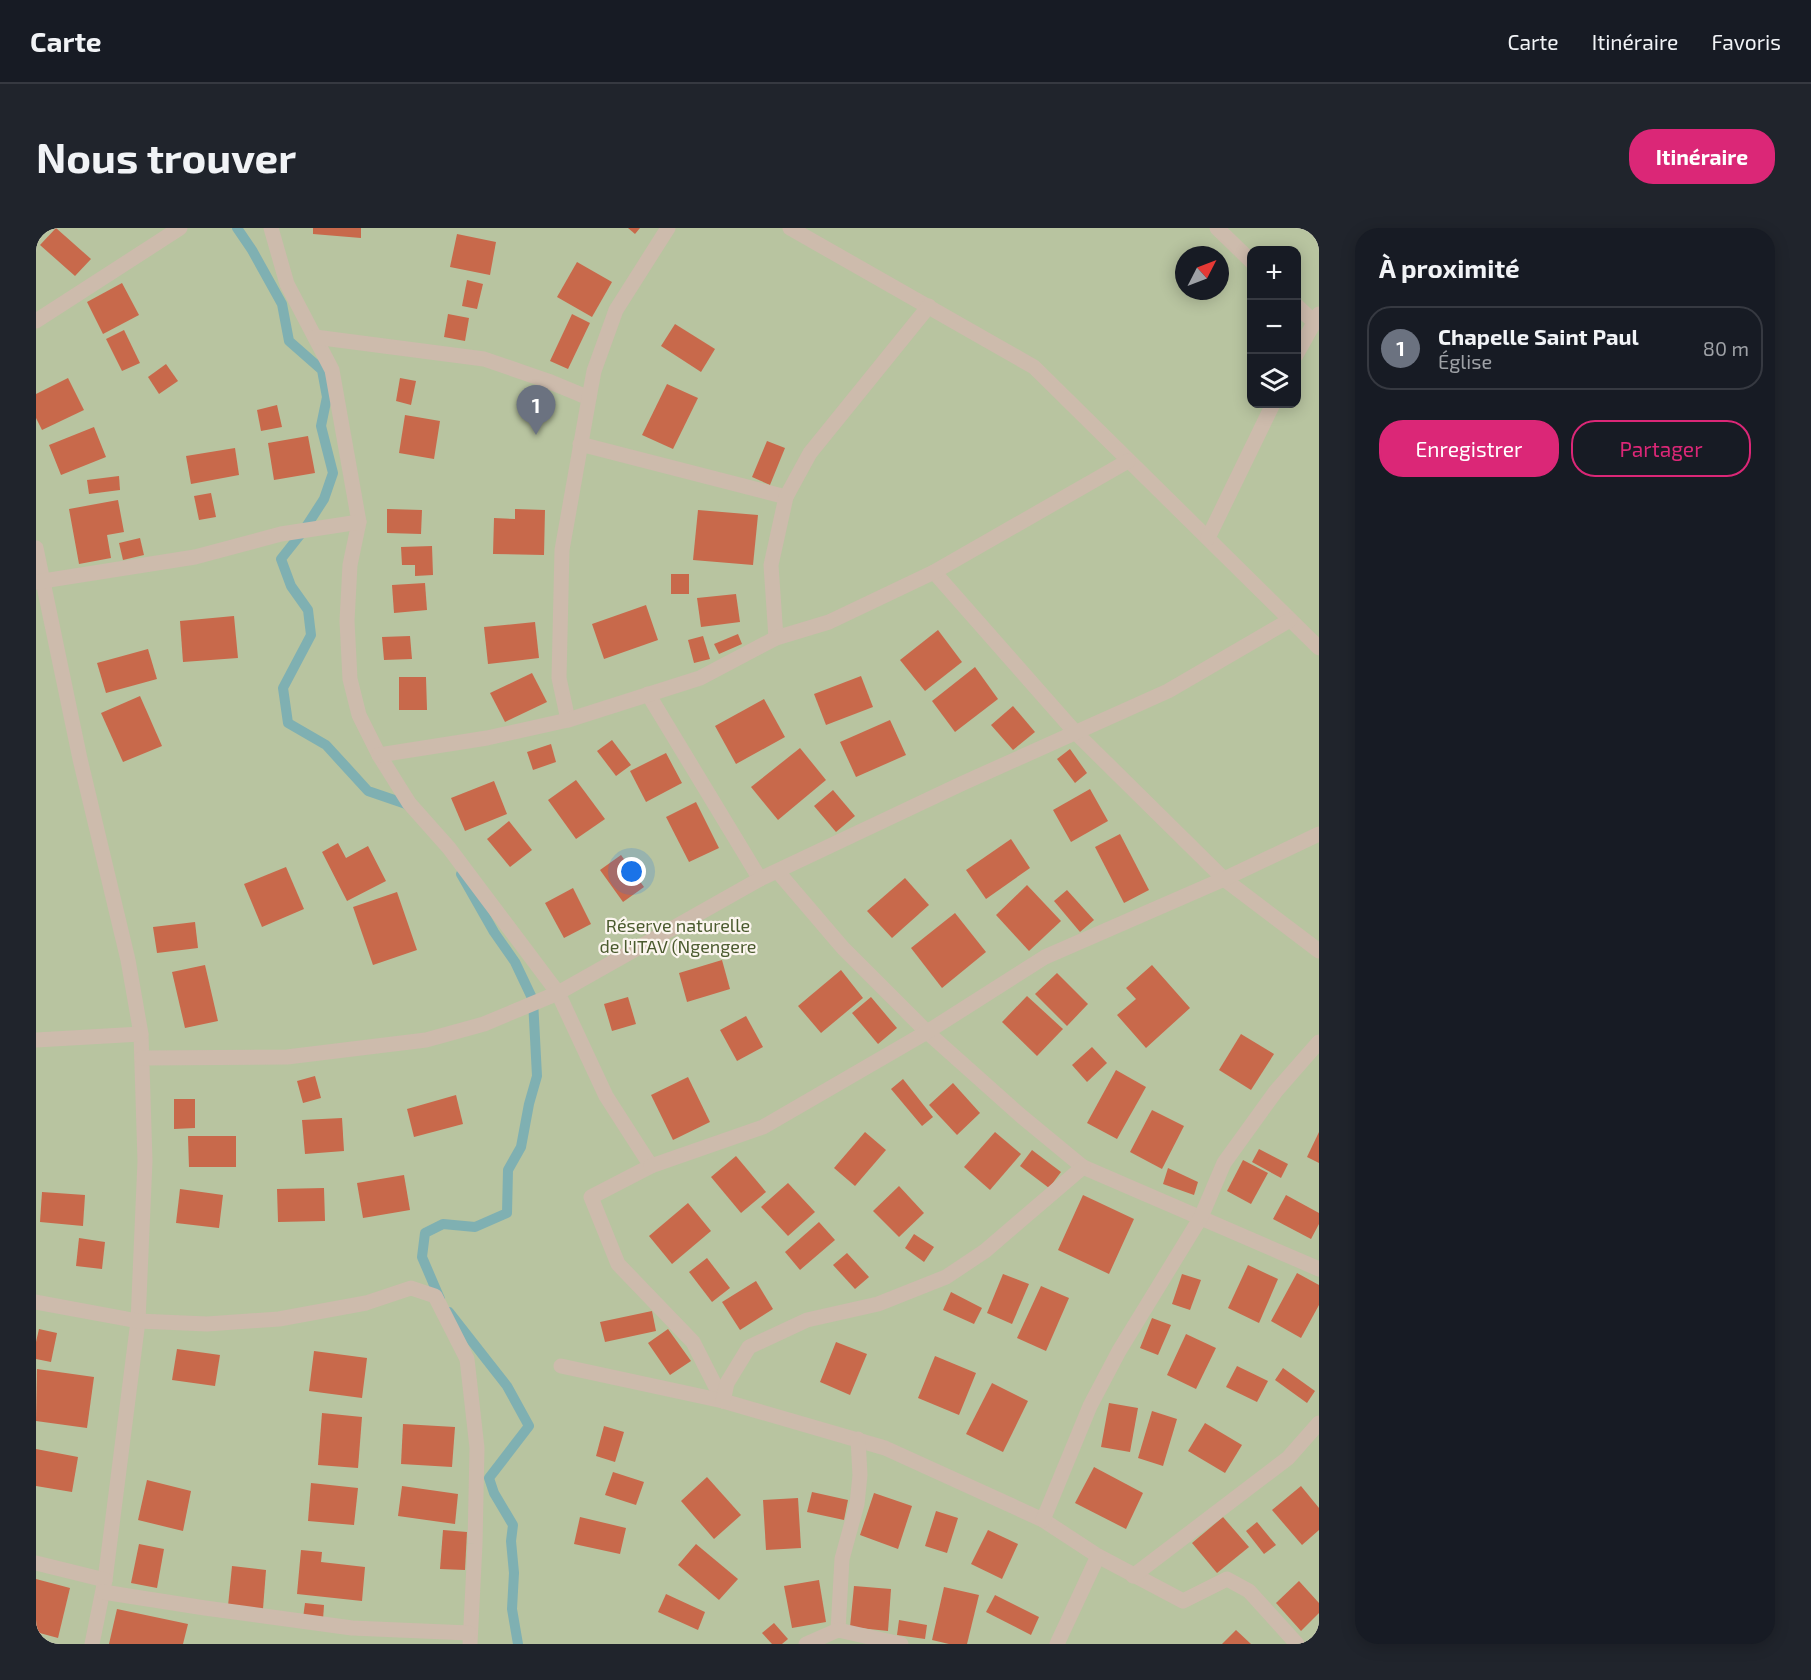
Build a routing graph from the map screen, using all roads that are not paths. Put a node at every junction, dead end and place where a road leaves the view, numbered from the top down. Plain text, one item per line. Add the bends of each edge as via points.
1 (180, 228) edge
2 (271, 228) edge
3 (668, 228) edge
4 (790, 228) edge
5 (1217, 228) edge
6 (1247, 258) edge
7 (929, 306) junction
8 (1301, 308) edge
9 (1317, 319) edge
10 (36, 321) edge
11 (315, 337) junction
12 (1297, 354) edge
13 (588, 398) junction
14 (1271, 408) edge
15 (580, 444) junction
16 (1128, 461) junction
17 (786, 497) junction
18 (359, 522) junction
19 (1208, 538) junction
20 (36, 548) edge
21 (934, 572) junction
22 (39, 581) edge
23 (1290, 620) junction
24 (776, 638) junction
25 (1319, 648) edge
26 (648, 694) junction
27 (568, 720) junction
28 (1076, 732) junction
29 (379, 755) junction
30 (1319, 834) edge
31 (778, 872) junction
32 (760, 879) junction
33 (1224, 879) junction
34 (1319, 951) edge
35 (558, 993) junction
36 (927, 1032) junction
37 (141, 1034) junction
38 (36, 1040) edge
39 (1319, 1042) edge
40 (142, 1058) junction
41 (651, 1166) junction
42 (1083, 1167) junction
43 (1201, 1217) junction
44 (1319, 1269) edge
45 (36, 1302) edge
46 (138, 1321) junction
47 (561, 1366) dead end
48 (723, 1401) junction
49 (1319, 1423) edge
50 (858, 1439) junction
51 (1043, 1520) junction
52 (1098, 1556) junction
53 (36, 1563) edge
54 (1133, 1576) junction
55 (104, 1586) junction
56 (838, 1630) junction
57 (469, 1639) edge
58 (92, 1644) edge
59 (806, 1644) edge
60 (902, 1644) edge
61 (1057, 1644) edge
62 (1297, 1644) edge

1 - 10 street
2 - 11 street via 287,284
3 - 13 street via 616,310
4 - 7 street
5 - 6 street
7 - 16 street via 1034,367
7 - 17 street via 810,453
8 - 9 street
9 - 12 street
11 - 13 street via 484,359
11 - 18 street via 332,370
13 - 15 street
14 - 19 street
15 - 17 street
15 - 27 street via 562,550 559,678
16 - 19 street
16 - 21 street
17 - 24 street via 771,565
18 - 22 street via 281,534 195,557
18 - 29 street via 350,565 350,679 359,715
19 - 23 street
20 - 22 street
21 - 24 street via 829,622
21 - 28 street
22 - 37 street via 128,960
23 - 25 street
23 - 28 street via 1168,691
24 - 26 street via 700,678
26 - 27 street
26 - 32 street
27 - 29 street
28 - 31 street
28 - 33 street
29 - 35 street via 409,803 449,848
30 - 33 street
31 - 32 street
31 - 36 street via 843,948
32 - 35 street
33 - 34 street
33 - 36 street via 1045,957
35 - 40 street via 484,1024 426,1040 287,1057
35 - 41 street via 606,1096
36 - 41 street via 763,1127
36 - 42 street
37 - 38 street
37 - 40 street
39 - 43 street via 1276,1090 1224,1163
40 - 46 street via 145,1161
41 - 48 street via 591,1197 618,1264 693,1342
42 - 43 street
42 - 48 street via 985,1251 946,1277 878,1304 807,1320 749,1347 727,1383
43 - 44 street
43 - 51 street via 1090,1406
45 - 46 street
46 - 55 street
46 - 57 street via 207,1324 279,1319 366,1303 411,1288 435,1296 466,1359 477,1448
47 - 48 street
48 - 50 street
49 - 54 street via 1288,1458
50 - 51 street
50 - 56 street via 860,1475 842,1559
51 - 52 street
52 - 54 street
52 - 61 street
53 - 55 street
54 - 62 street via 1183,1601 1227,1579 1249,1591
55 - 57 street via 205,1608
55 - 58 street
56 - 59 street
56 - 60 street

